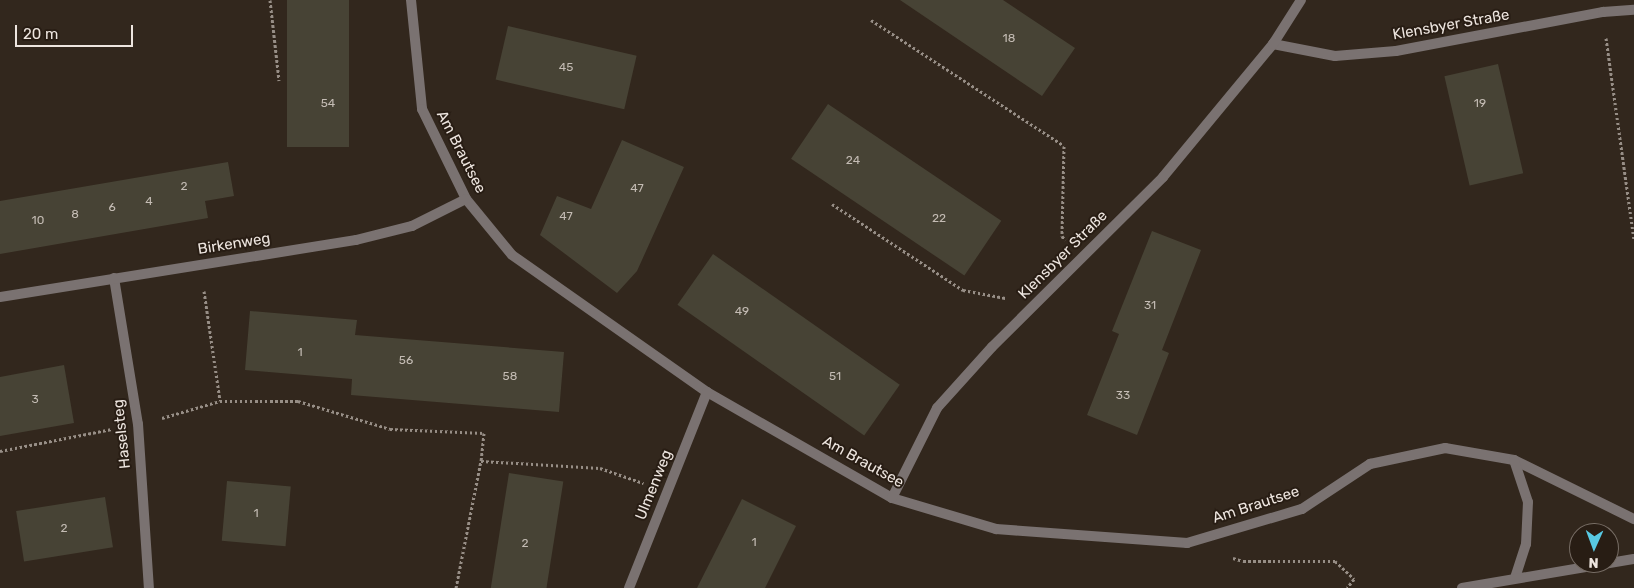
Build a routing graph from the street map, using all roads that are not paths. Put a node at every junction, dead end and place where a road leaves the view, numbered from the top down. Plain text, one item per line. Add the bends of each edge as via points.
1 (411, 0) edge
2 (1301, 0) edge
3 (1634, 10) edge
4 (1273, 44) junction
5 (466, 199) junction
6 (114, 278) junction
7 (0, 297) edge
8 (708, 392) junction
9 (1514, 460) junction
10 (892, 498) junction
11 (1634, 519) edge
12 (1634, 559) edge
13 (1515, 577) junction
14 (149, 588) edge
15 (629, 588) edge
16 (1462, 588) edge

1 - 5 street, Am Brautsee via 422,108
2 - 4 street, Klensbyer Straße
3 - 4 street, Klensbyer Straße via 1603,12 1396,51 1335,56
4 - 10 street, Klensbyer Straße via 1163,177 1023,316 937,408
5 - 6 street, Birkenweg via 412,226 356,240
5 - 8 street, Am Brautsee via 512,255
6 - 7 street, Birkenweg
6 - 14 street, Haselsteg via 138,424
8 - 10 street, Am Brautsee
8 - 15 street, Ulmenweg
9 - 10 street, Am Brautsee via 1446,448 1370,464 1302,509 1187,543 996,529
9 - 11 street, Am Brautsee
9 - 13 street via 1528,502 1526,544
12 - 13 street
13 - 16 street

